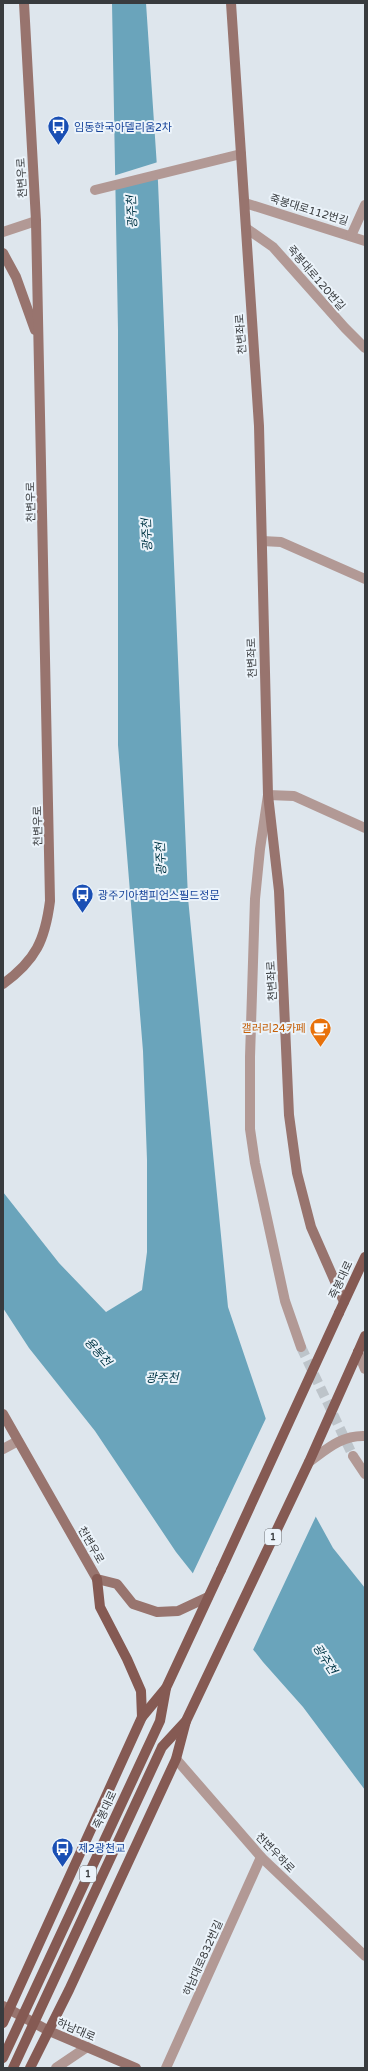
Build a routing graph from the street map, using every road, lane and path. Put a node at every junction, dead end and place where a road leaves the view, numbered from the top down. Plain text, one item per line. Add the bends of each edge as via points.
1 (24, 3) edge
2 (231, 3) edge
3 (241, 154) junction
4 (95, 190) dead end
5 (245, 204) junction
6 (365, 205) edge
7 (36, 221) junction
8 (246, 228) junction
9 (3, 232) edge
10 (351, 236) junction
11 (365, 241) edge
12 (3, 253) edge
13 (39, 339) junction
14 (365, 348) edge
15 (262, 541) junction
16 (365, 579) edge
17 (268, 794) junction
18 (365, 828) edge
19 (3, 984) edge
20 (365, 1257) edge
21 (344, 1302) junction
22 (365, 1336) edge
23 (301, 1347) tunnel mouth
24 (358, 1352) junction
25 (365, 1369) edge
26 (3, 1414) edge
27 (365, 1436) edge
28 (18, 1441) junction
29 (3, 1449) edge
30 (353, 1456) tunnel mouth
31 (309, 1462) junction
32 (365, 1474) edge
33 (97, 1579) junction
34 (208, 1597) junction
35 (166, 1688) junction
36 (142, 1717) junction
37 (186, 1721) junction
38 (176, 1759) junction
39 (261, 1857) junction
40 (365, 1956) edge
41 (5, 2010) edge
42 (3, 2023) edge
43 (49, 2031) junction
44 (87, 2047) junction
45 (3, 2058) edge
46 (13, 2068) edge
47 (30, 2068) edge
48 (56, 2068) edge
49 (136, 2068) edge
50 (166, 2068) edge

1 - 7 street, 천변우로
2 - 3 street, 천변좌로
3 - 4 street
3 - 5 street, 천변좌로
5 - 8 street, 천변좌로
5 - 10 street, 죽봉대로112번길
6 - 10 street
7 - 9 street
7 - 13 street, 천변우로
8 - 14 street, 죽봉대로120번길 via 273,247
8 - 15 street, 천변좌로 via 259,426
10 - 11 street, 죽봉대로112번길
12 - 13 street via 16,277
13 - 19 street, 천변우로 via 50,901 47,924 40,944 29,962
15 - 16 street via 281,542
15 - 17 street, 천변좌로
17 - 18 street via 294,796
17 - 21 street, 천변좌로 via 279,891 292,1147 311,1227
17 - 23 street via 255,900 250,1129 286,1301
20 - 21 main road, 죽봉대로 / 1
21 - 34 main road, 죽봉대로 / 1, bridge
22 - 24 main road, 1
24 - 25 street
24 - 31 main road, 1, bridge
26 - 28 street, 천변우로
27 - 31 street via 354,1436 338,1441
28 - 29 street
28 - 33 street, 천변우로
30 - 32 street
31 - 37 main road, 1, bridge
33 - 34 street, 천변우로 via 117,1584 133,1604 157,1612 178,1611
33 - 36 main road via 100,1607 141,1691
34 - 35 main road, 죽봉대로 / 1
35 - 36 main road
35 - 45 main road, 죽봉대로 / 1, bridge via 160,1721
36 - 41 main road
37 - 38 main road
37 - 46 main road, 1, bridge via 162,1747
38 - 39 street, 천변우하로
38 - 43 main road
39 - 40 street, 천변우하로
39 - 50 street, 하남대로832번길
41 - 42 main road
41 - 43 street, 하남대로
43 - 44 street, 하남대로
43 - 47 main road
44 - 48 street
44 - 49 street, 하남대로

